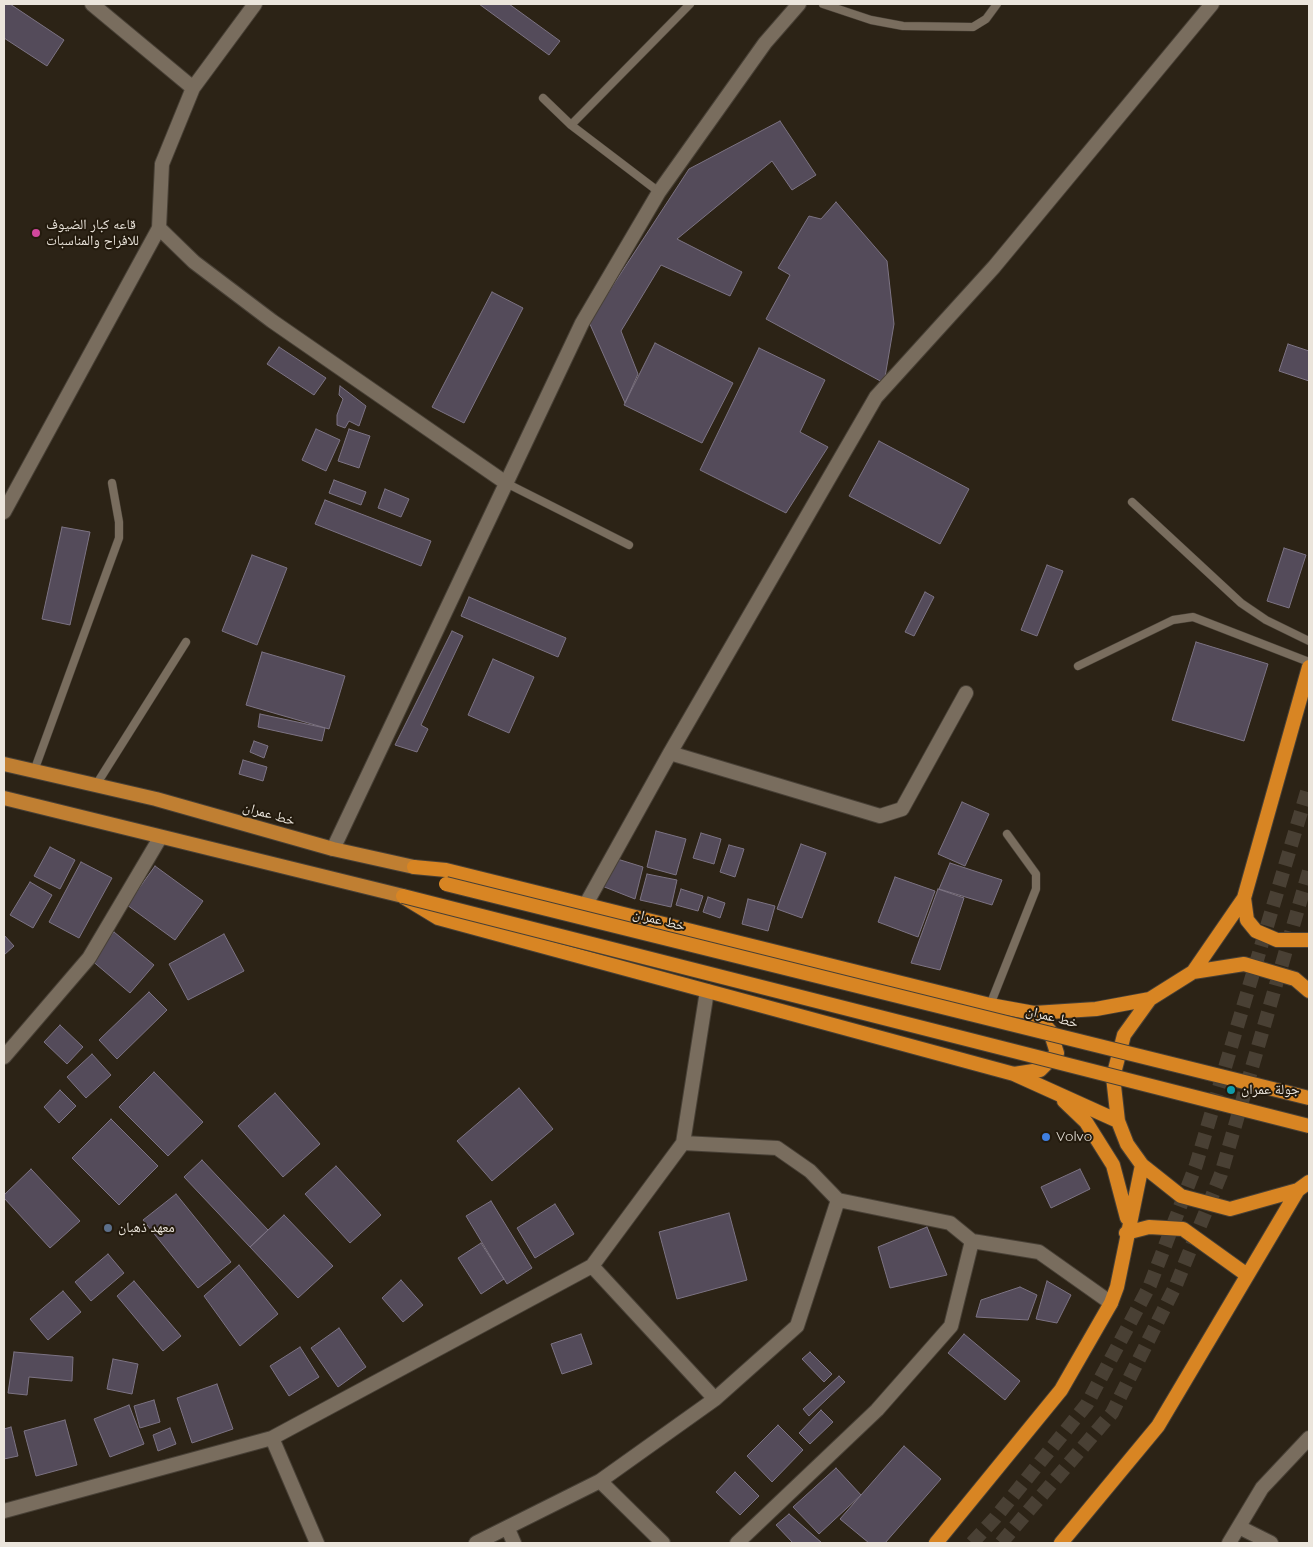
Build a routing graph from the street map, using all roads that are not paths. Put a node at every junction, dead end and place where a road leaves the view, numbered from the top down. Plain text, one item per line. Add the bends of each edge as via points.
1 (92, 4) edge
2 (255, 4) edge
3 (690, 4) edge
4 (800, 4) edge
5 (823, 4) edge
6 (997, 4) edge
7 (1212, 4) edge
8 (193, 88) junction
9 (544, 98) dead end
10 (571, 125) junction
11 (660, 192) junction
12 (159, 228) junction
13 (112, 483) dead end
14 (506, 483) junction
15 (1132, 502) dead end
16 (4, 512) edge
17 (629, 545) dead end
18 (1309, 641) edge
19 (186, 642) dead end
20 (1309, 662) edge
21 (1078, 666) dead end
22 (1309, 667) edge
23 (966, 693) dead end
24 (670, 753) junction
25 (4, 764) edge
26 (34, 771) junction
27 (96, 785) junction
28 (4, 798) edge
29 (1007, 834) dead end
30 (160, 838) junction
31 (333, 849) junction
32 (414, 867) junction
33 (403, 896) junction
34 (1244, 898) junction
35 (586, 904) junction
36 (1309, 940) edge
37 (1193, 972) junction
38 (707, 991) junction
39 (1309, 991) edge
40 (1150, 999) junction
41 (990, 1005) junction
42 (1034, 1013) junction
43 (4, 1057) edge
44 (1014, 1074) junction
45 (1056, 1093) junction
46 (1309, 1098) edge
47 (1118, 1121) junction
48 (1309, 1126) edge
49 (682, 1143) junction
50 (1142, 1165) junction
51 (1304, 1186) edge
52 (838, 1200) junction
53 (1127, 1229) junction
54 (972, 1241) junction
55 (592, 1266) junction
56 (1247, 1275) junction
57 (1111, 1303) junction
58 (715, 1399) junction
59 (272, 1438) junction
60 (1309, 1438) edge
61 (600, 1481) junction
62 (4, 1511) edge
63 (1239, 1527) junction
64 (508, 1529) junction
65 (317, 1543) edge
66 (476, 1543) edge
67 (514, 1543) edge
68 (663, 1543) edge
69 (737, 1543) edge
70 (936, 1543) edge
71 (1061, 1543) edge
72 (1229, 1543) edge
73 (1271, 1543) edge

1 - 8 street
2 - 8 street
3 - 10 lane
4 - 11 street via 765,43
5 - 6 lane via 870,20 903,26 973,27 986,19
7 - 24 street via 994,267 876,397
8 - 12 street via 162,164
9 - 10 lane
10 - 11 lane
11 - 14 street via 582,323
12 - 14 street via 194,262 272,320
12 - 16 street
13 - 26 lane via 119,538
14 - 17 lane
14 - 31 street
15 - 18 lane via 1240,603
19 - 27 lane
20 - 21 lane via 1193,617 1173,620
22 - 34 highway
23 - 24 street via 902,809 880,816
24 - 35 street
25 - 26 main road, خط عمران
26 - 27 main road, خط عمران
27 - 31 main road, خط عمران
28 - 30 main road
29 - 41 lane via 1036,874 1036,889
30 - 33 main road
30 - 43 street via 89,958
31 - 32 main road, خط عمران
32 - 35 highway via 446,870
32 - 46 highway, خط عمران, bridge via 446,884
33 - 38 highway via 438,918
33 - 48 highway, bridge
34 - 36 highway via 1247,920 1256,931 1277,940
34 - 37 highway
35 - 41 highway
37 - 39 highway via 1244,964 1295,979
37 - 40 highway
38 - 44 highway
38 - 49 street
40 - 42 highway via 1096,1009
40 - 47 highway via 1124,1035 1114,1077
41 - 42 highway
42 - 44 highway via 1050,1030 1057,1053 1040,1070
44 - 45 highway
45 - 47 highway
45 - 53 highway via 1086,1122 1114,1166 1124,1199
47 - 50 highway via 1127,1144
49 - 52 street via 777,1148 810,1171
49 - 55 street
50 - 51 highway via 1181,1196 1230,1208
50 - 53 highway
51 - 56 highway
52 - 54 street via 950,1223
52 - 58 street via 797,1326
53 - 56 highway via 1183,1229
53 - 57 highway via 1117,1288
54 - 57 street via 1039,1252
54 - 69 street via 951,1326 877,1410
55 - 58 street
55 - 59 street
56 - 71 highway via 1158,1426
57 - 70 highway via 1061,1390
58 - 61 street
59 - 62 street
59 - 65 street
60 - 63 street via 1262,1488
61 - 64 street
61 - 68 street
63 - 72 street
63 - 73 street
64 - 66 street
64 - 67 street

